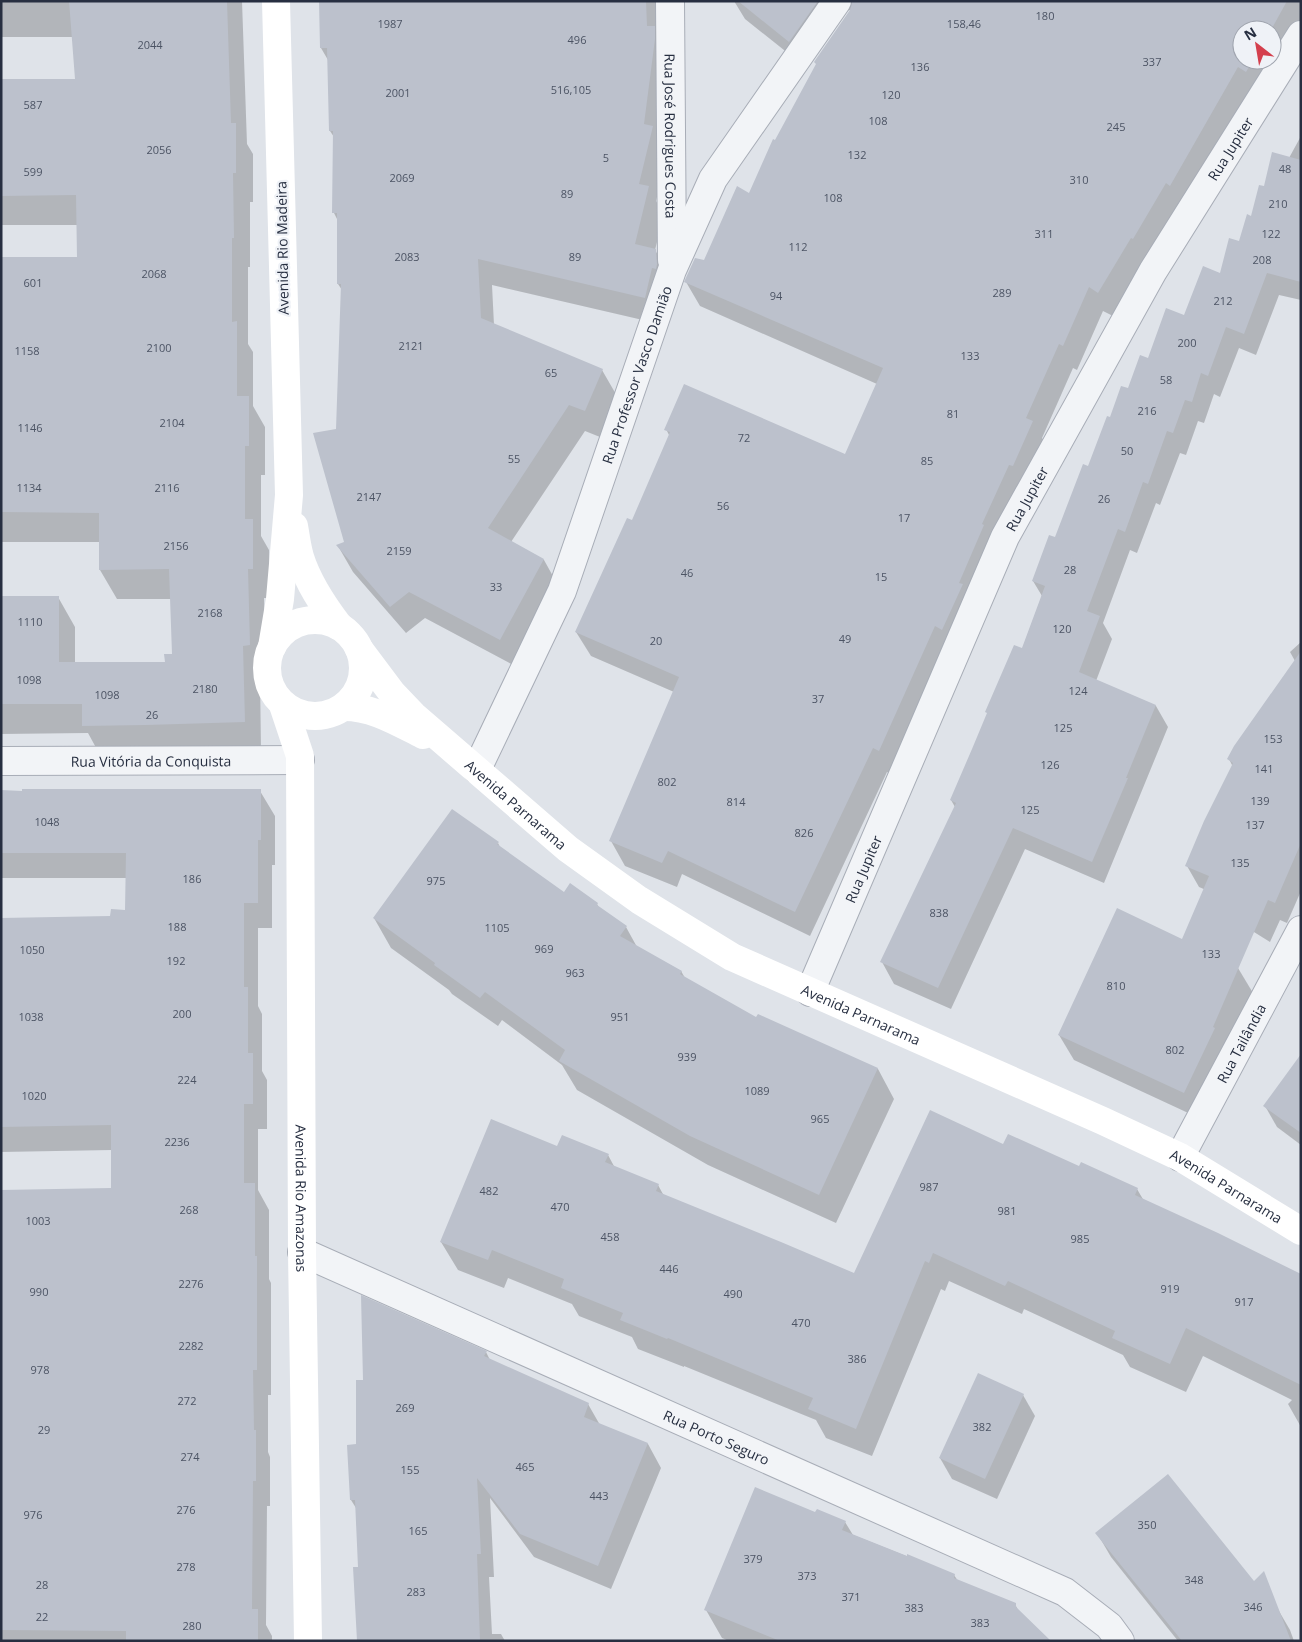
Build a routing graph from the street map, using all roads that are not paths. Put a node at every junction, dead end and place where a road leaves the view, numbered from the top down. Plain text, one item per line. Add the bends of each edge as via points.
1 (276, 1) edge
2 (670, 1) edge
3 (836, 1) edge
4 (1301, 35) edge
5 (672, 270) junction
6 (289, 495) junction
7 (339, 626) junction
8 (272, 647) junction
9 (359, 649) junction
10 (283, 704) junction
11 (338, 710) junction
12 (451, 748) junction
13 (300, 758) junction
14 (1, 761) edge
15 (476, 769) junction
16 (1301, 930) edge
17 (810, 992) junction
18 (1180, 1157) junction
19 (1301, 1231) edge
20 (302, 1252) junction
21 (308, 1641) edge
22 (1120, 1641) edge

1 - 6 main road, Avenida Rio Madeira
2 - 5 street, Rua José Rodrigues Costa
3 - 5 street, Rua Professor Vasco Damião via 713,179
4 - 17 street, Rua Jupiter via 1153,271 1005,537
5 - 15 street, Rua Professor Vasco Damião via 562,591
6 - 7 main road, Avenida Rio Madeira via 305,572
6 - 8 main road, Avenida Rio Madeira
7 - 8 main road via 309,621 281,635
7 - 9 main road
8 - 10 main road via 268,678 273,692
9 - 11 main road via 363,665 361,681 355,695
9 - 12 main road, Avenida Parnarama via 400,702
10 - 11 main road via 307,716
10 - 13 main road, Avenida Rio Amazonas
11 - 12 main road, Avenida Parnarama via 357,707 374,711
11 - 13 main road, Avenida Rio Amazonas via 313,732
12 - 15 main road, Avenida Parnarama
13 - 14 street, Rua Vitória da Conquista
13 - 20 main road, Avenida Rio Amazonas
15 - 17 main road, Avenida Parnarama via 568,849 639,900 732,957
16 - 18 street, Rua Tailândia
17 - 18 main road, Avenida Parnarama
18 - 19 main road, Avenida Parnarama
20 - 21 main road, Avenida Rio Amazonas
20 - 22 street, Rua Porto Seguro via 1065,1592 1109,1626

